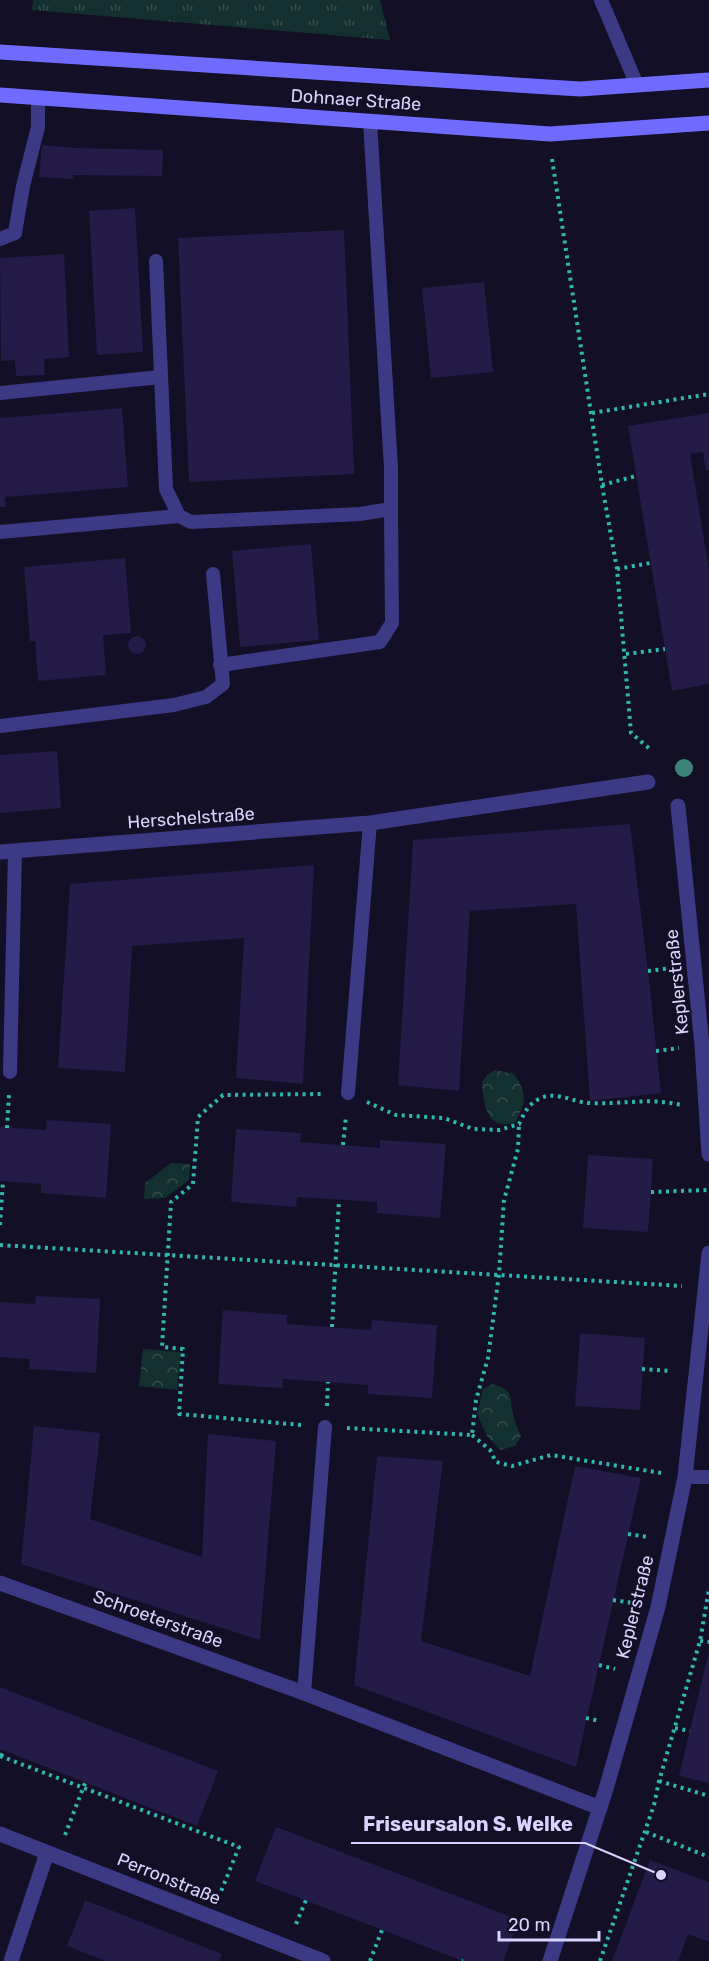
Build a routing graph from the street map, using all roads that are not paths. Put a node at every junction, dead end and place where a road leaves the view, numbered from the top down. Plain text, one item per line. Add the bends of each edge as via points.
1 (601, 0) edge
2 (0, 52) edge
3 (709, 80) edge
4 (637, 85) junction
5 (0, 95) edge
6 (38, 98) junction
7 (370, 121) junction
8 (709, 123) edge
9 (0, 239) edge
10 (156, 261) dead end
11 (161, 377) junction
12 (0, 393) edge
13 (391, 509) junction
14 (179, 516) junction
15 (0, 531) edge
16 (213, 574) dead end
17 (220, 665) junction
18 (0, 726) edge
19 (648, 782) dead end
20 (678, 806) dead end
21 (370, 823) junction
22 (7, 851) edge
23 (10, 1072) road end
24 (348, 1094) road end
25 (709, 1136) edge
26 (709, 1154) edge
27 (709, 1253) edge
28 (325, 1427) road end
29 (685, 1477) junction
30 (709, 1477) edge
31 (0, 1583) edge
32 (303, 1692) junction
33 (600, 1808) junction
34 (0, 1834) edge
35 (52, 1854) junction
36 (11, 1961) edge
37 (322, 1961) edge
38 (550, 1961) edge

1 - 4 lane
2 - 4 main road, Dohnaer Straße via 580,89
3 - 4 main road, Dohnaer Straße
5 - 6 main road, Dohnaer Straße
6 - 7 main road, Dohnaer Straße
6 - 9 lane via 38,127 22,186 15,233
7 - 8 main road, Dohnaer Straße via 550,134
7 - 13 lane
10 - 11 lane
11 - 12 lane
11 - 14 lane via 166,489
13 - 14 lane via 191,522
13 - 17 lane via 393,623 380,642
14 - 15 lane
16 - 17 lane
17 - 18 lane via 223,684 206,697 174,705
19 - 21 street, Herschelstraße
20 - 25 street, Keplerstraße
21 - 22 street, Herschelstraße
21 - 24 lane
22 - 23 lane, Herschelstraße
25 - 26 street, Keplerstraße
27 - 29 street, Keplerstraße
28 - 32 lane
29 - 30 lane
29 - 33 street, Keplerstraße via 658,1607
31 - 32 street, Schroeterstraße
32 - 33 street, Schroeterstraße
33 - 38 street, Keplerstraße
34 - 35 street, Perronstraße
35 - 36 street
35 - 37 street, Perronstraße

